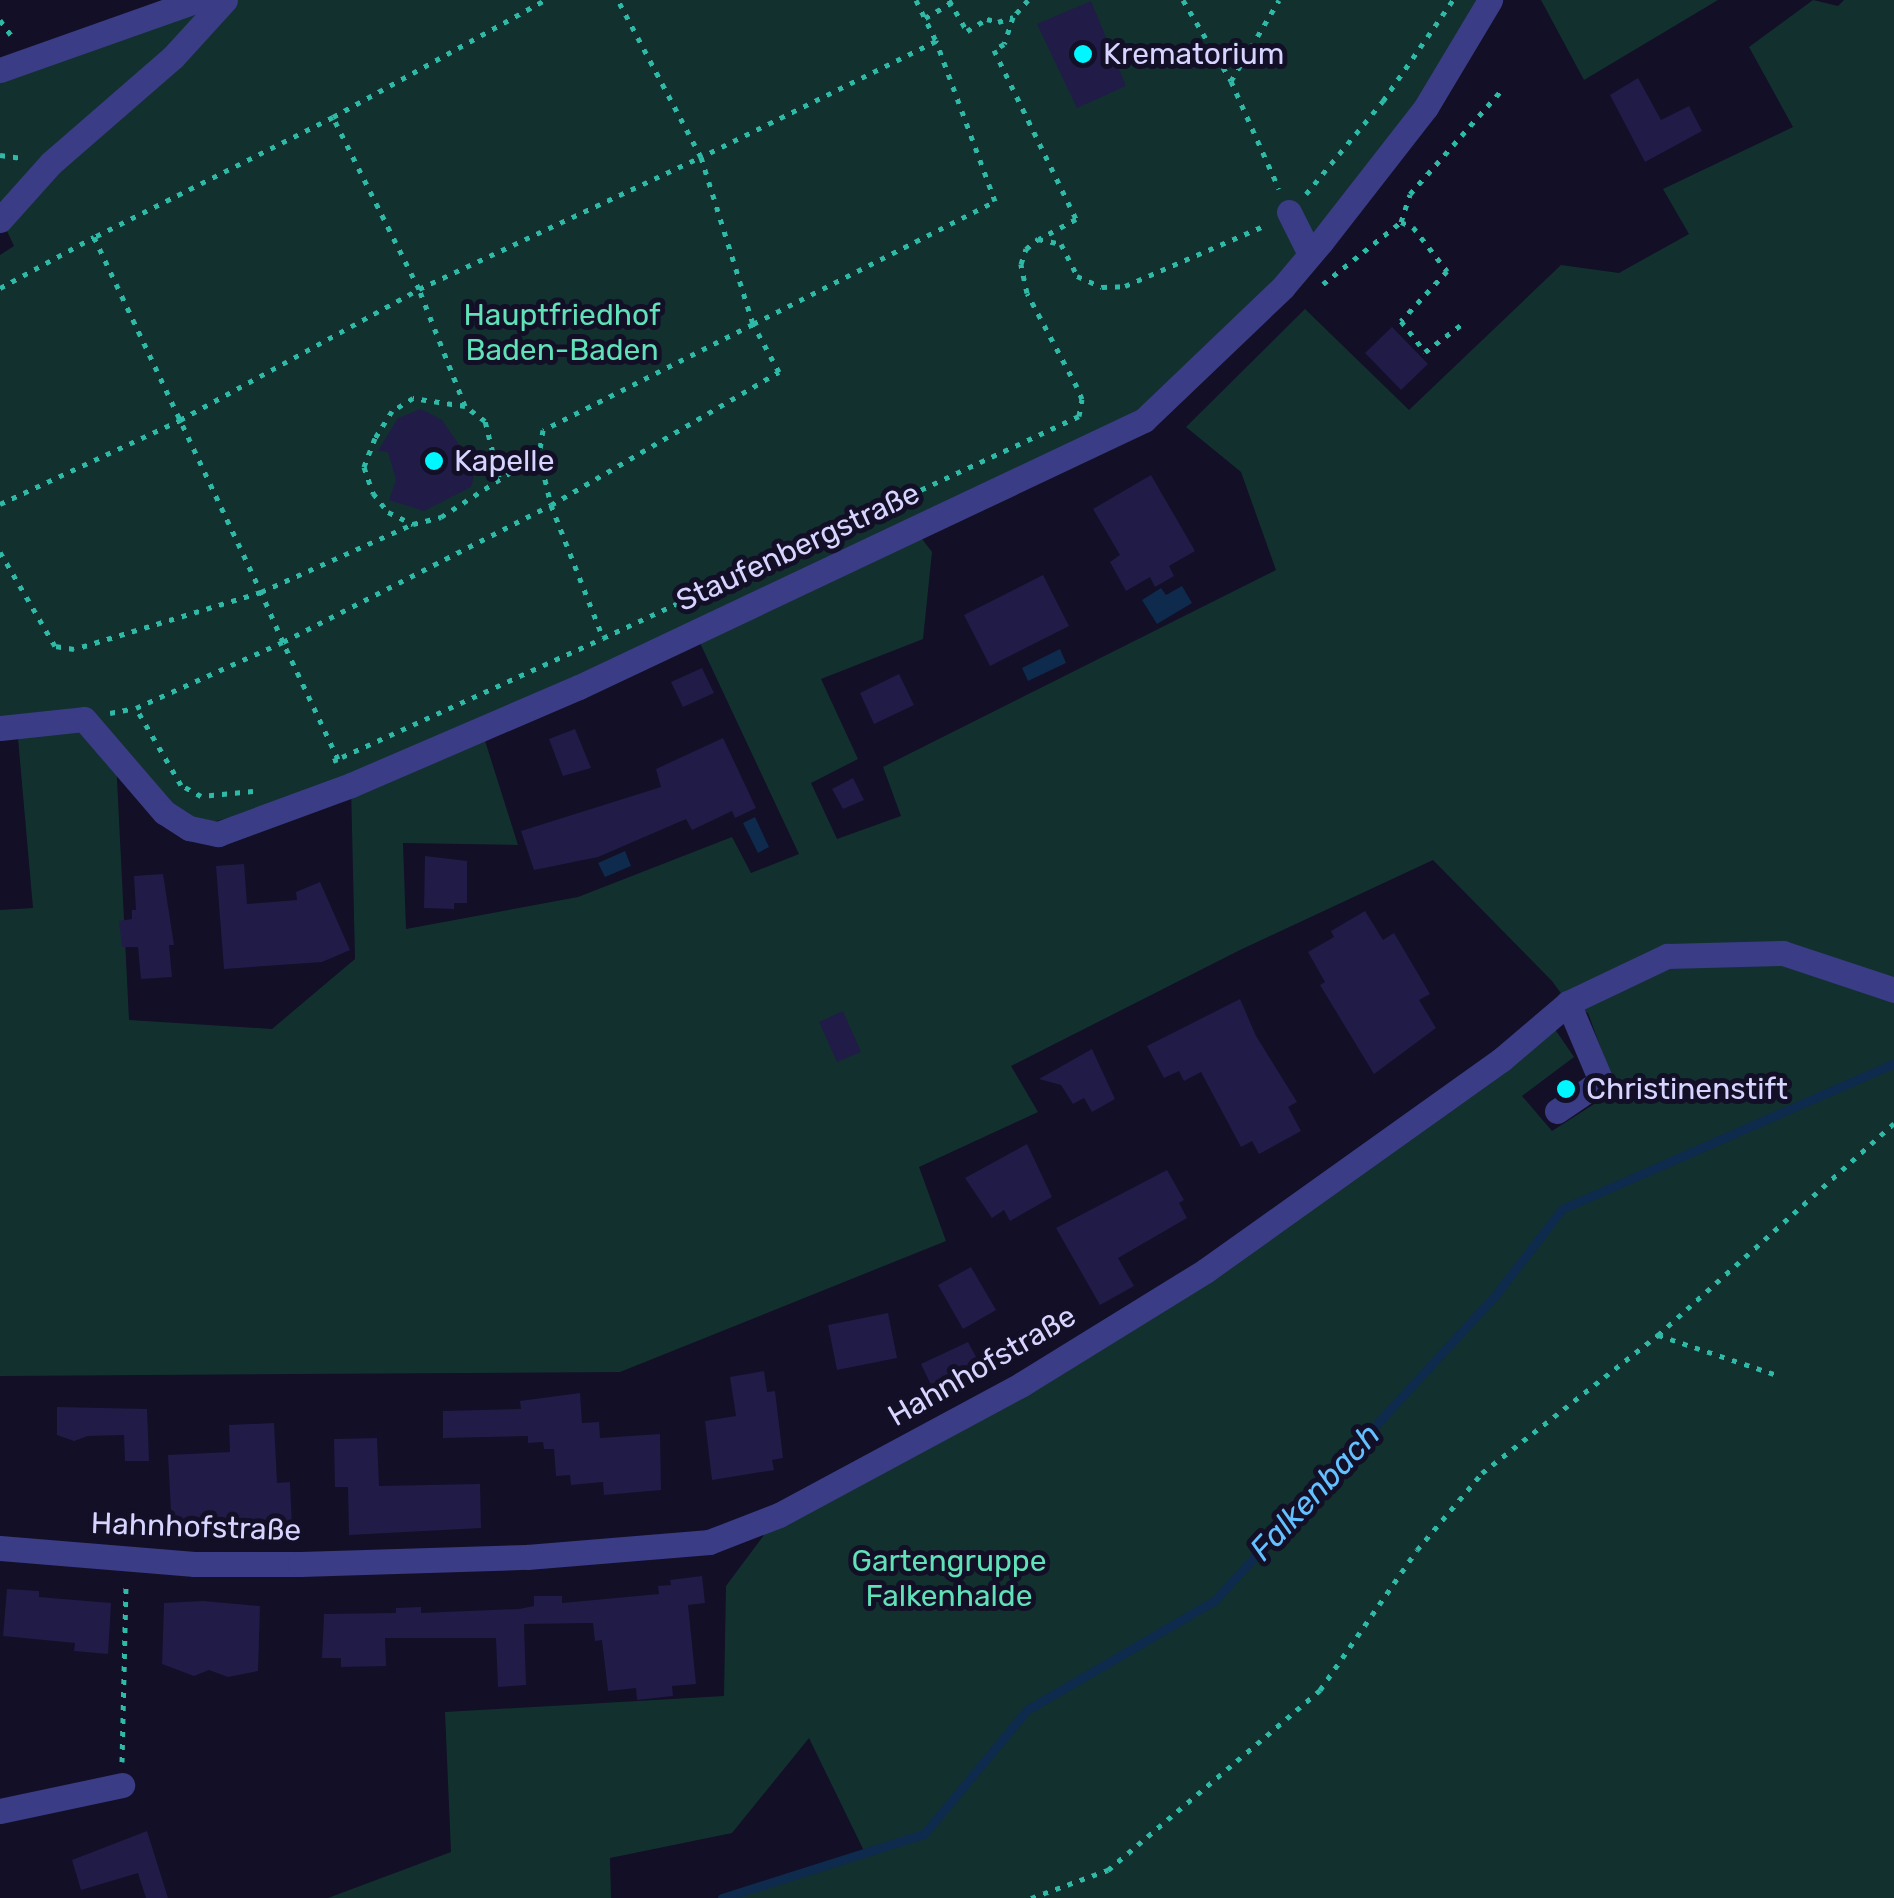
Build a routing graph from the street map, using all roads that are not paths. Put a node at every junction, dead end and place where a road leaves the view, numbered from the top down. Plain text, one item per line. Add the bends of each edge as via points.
1 (198, 0) edge
2 (225, 0) edge
3 (1490, 0) edge
4 (0, 70) edge
5 (1289, 212) road end
6 (0, 220) edge
7 (1310, 254) junction
8 (1283, 286) junction
9 (1312, 291) road end
10 (0, 728) edge
11 (1894, 990) edge
12 (1568, 1003) junction
13 (1557, 1112) dead end
14 (0, 1548) edge
15 (122, 1785) dead end
16 (0, 1810) edge

1 - 4 street
2 - 6 street via 173,57 51,163
3 - 7 street, Staufenbergstraße via 1426,106
5 - 7 street
7 - 8 street, Staufenbergstraße
8 - 9 street
8 - 10 street, Staufenbergstraße via 1144,420 579,687 351,786 218,834 190,828 164,812 84,720
11 - 12 street, Hahnhofstraße via 1783,953 1667,956
12 - 13 street via 1600,1081
12 - 14 street, Hahnhofstraße via 1501,1060 1205,1272 1022,1384 779,1515 709,1542 300,1564 126,1560
15 - 16 street

